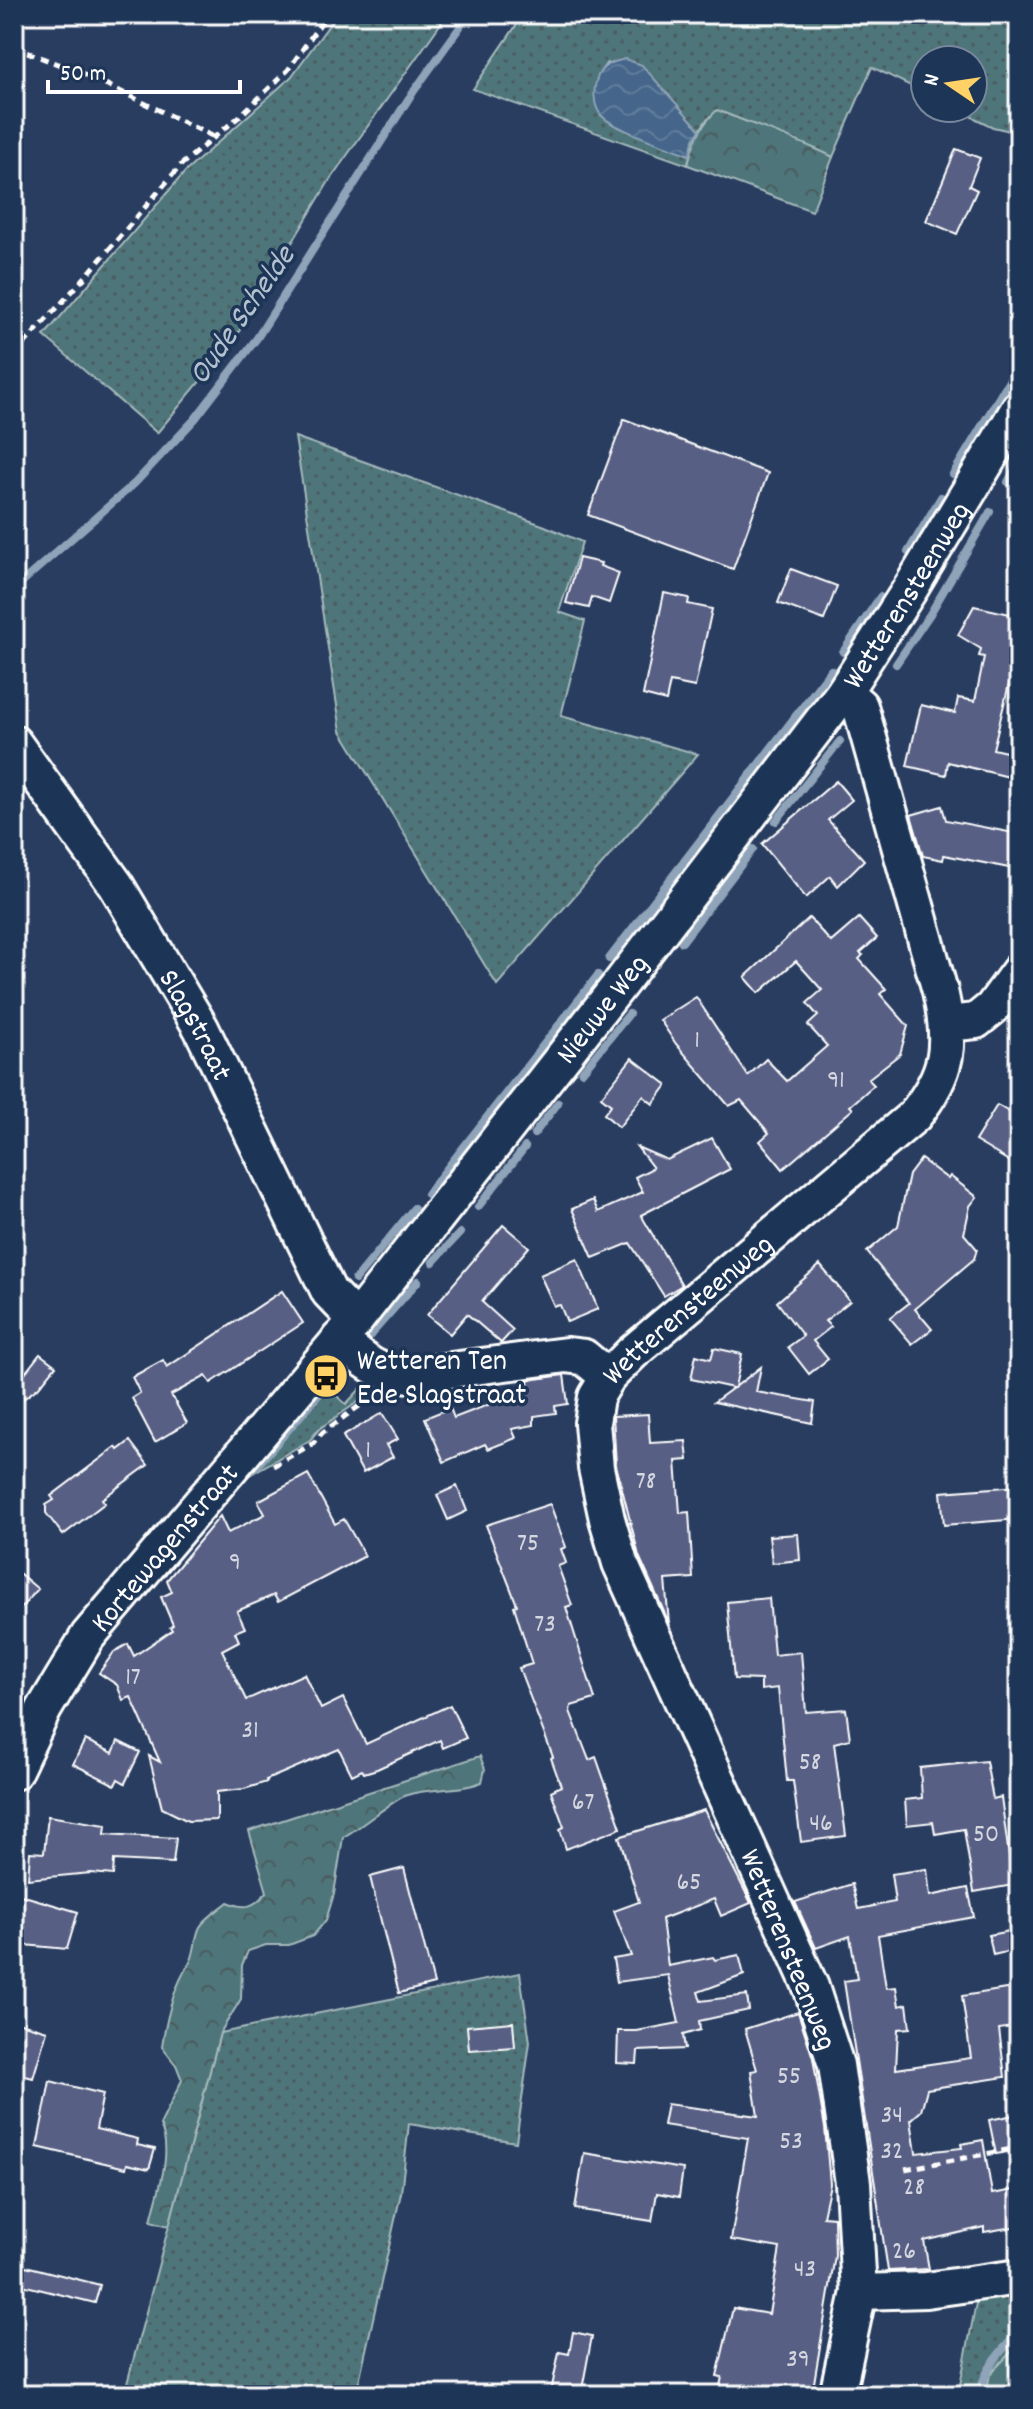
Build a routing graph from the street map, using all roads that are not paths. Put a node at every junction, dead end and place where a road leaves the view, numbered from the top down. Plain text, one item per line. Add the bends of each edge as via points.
1 (1019, 408) edge
2 (844, 692) junction
3 (14, 743) edge
4 (1019, 971) edge
5 (947, 1024) junction
6 (347, 1330) junction
7 (608, 1377) junction
8 (14, 1772) edge
9 (1019, 2277) edge
10 (859, 2292) junction
11 (837, 2395) edge

1 - 2 street, Wetterensteenweg
2 - 5 street, Wetterensteenweg via 860,706
2 - 6 street, Nieuwe Weg
3 - 6 street, Slagstraat via 116,885 201,1028
4 - 5 street via 976,1021
5 - 7 street, Wetterensteenweg via 942,1072 914,1116
6 - 7 street via 371,1367 393,1373 413,1375 566,1355 584,1357
6 - 8 street, Kortewagenstraat via 88,1636
7 - 10 street, Wetterensteenweg via 596,1397 592,1423 607,1519 620,1563 789,1937 832,2048 853,2183
9 - 10 street via 926,2290
10 - 11 street, Wetterensteenweg

